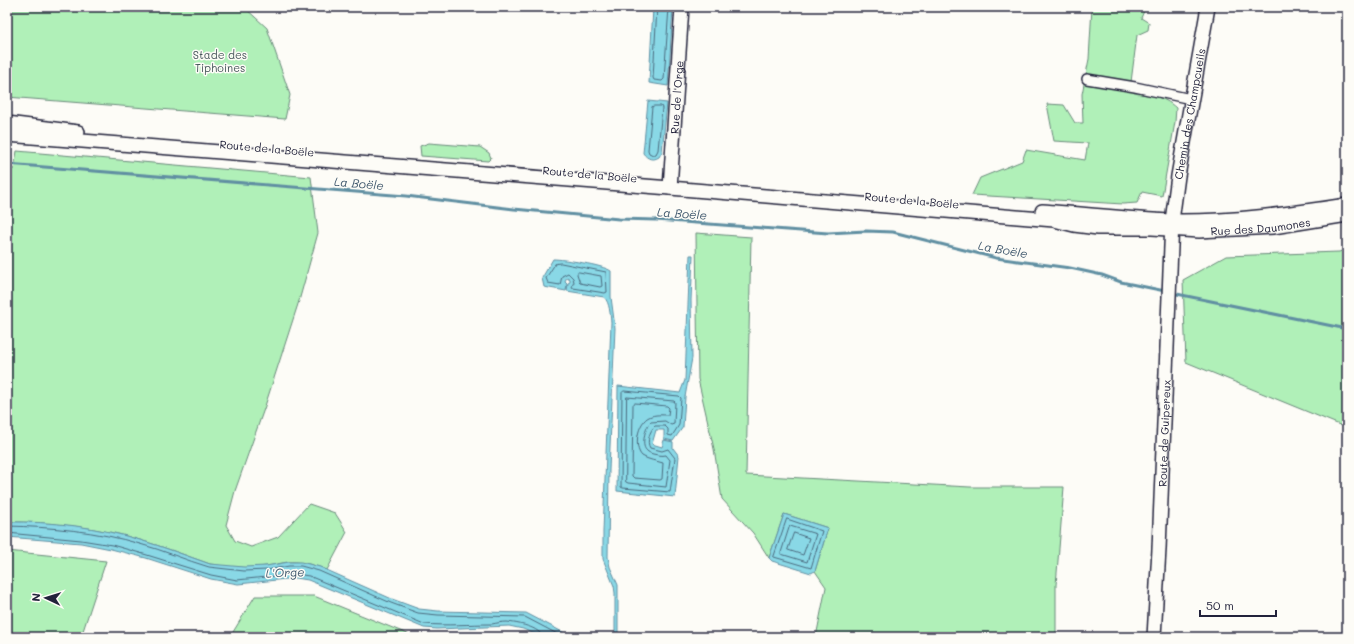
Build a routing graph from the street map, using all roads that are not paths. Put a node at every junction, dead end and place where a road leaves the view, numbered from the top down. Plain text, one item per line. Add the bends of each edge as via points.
1 (682, 7) edge
2 (1208, 7) edge
3 (1087, 79) dead end
4 (1191, 99) junction
5 (7, 123) edge
6 (7, 134) edge
7 (670, 184) junction
8 (1347, 205) edge
9 (1347, 215) edge
10 (1172, 225) junction
11 (1154, 637) edge

1 - 7 main road, Rue de l'Orge
2 - 4 main road, Chemin des Champcueils
3 - 4 street
4 - 10 main road, Chemin des Champcueils
5 - 7 main road, Route de la Boële via 70,131
6 - 7 main road, Route de la Boële
7 - 10 main road, Route de la Boële via 1054,220 1098,228 1152,228
8 - 10 main road, Rue des Daumones via 1274,216
9 - 10 main road, Rue des Daumones via 1273,227 1206,231
10 - 11 main road, Route de Guipereux via 1160,549

